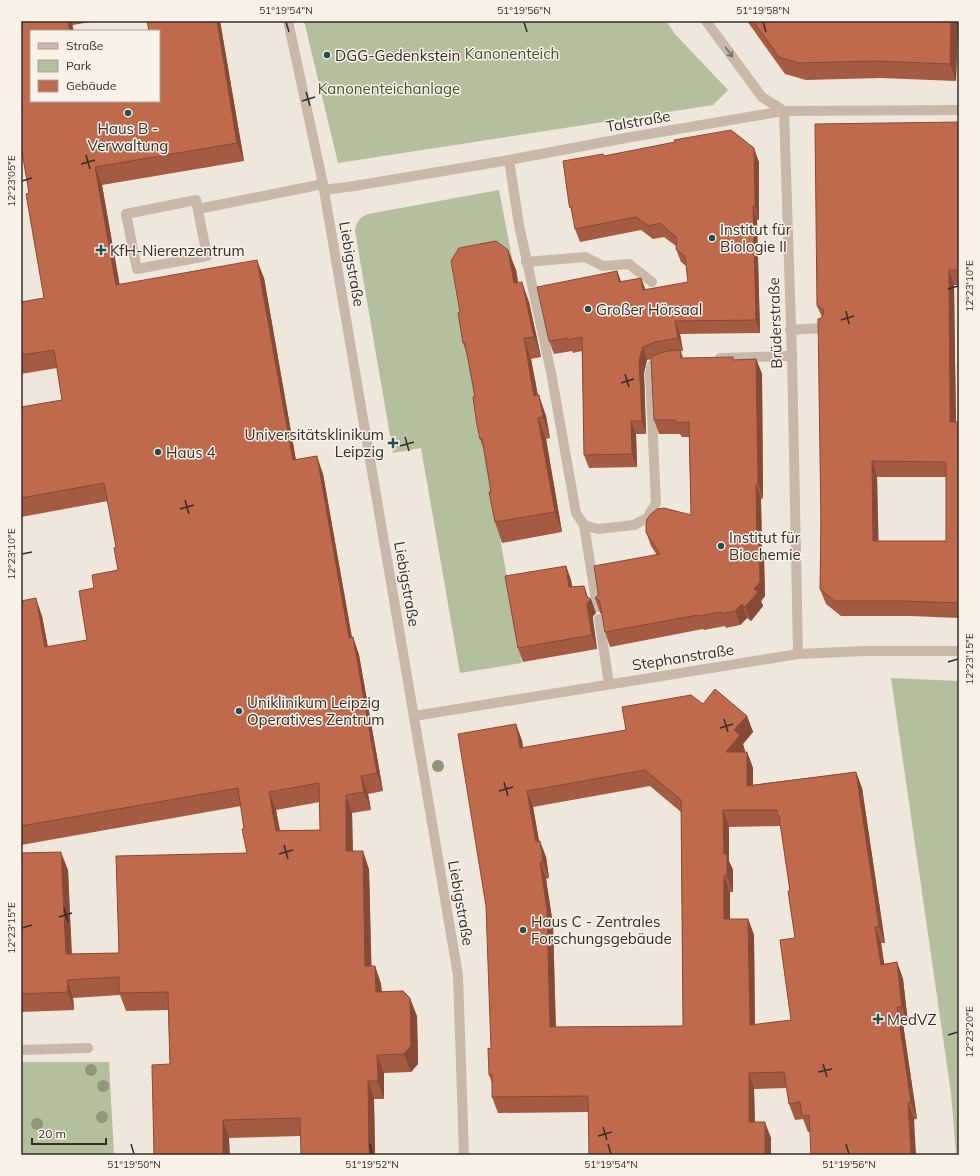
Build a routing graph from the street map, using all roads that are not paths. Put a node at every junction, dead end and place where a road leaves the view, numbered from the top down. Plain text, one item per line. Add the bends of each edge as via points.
1 (288, 21) edge
2 (706, 21) edge
3 (959, 110) edge
4 (784, 111) junction
5 (509, 160) junction
6 (323, 187) junction
7 (198, 209) junction
8 (526, 262) junction
9 (652, 282) dead end
10 (823, 328) edge
11 (790, 330) junction
12 (792, 356) junction
13 (708, 358) edge
14 (670, 359) edge
15 (584, 525) junction
16 (597, 607) edge
17 (599, 619) edge
18 (959, 651) edge
19 (798, 654) junction
20 (609, 684) junction
21 (414, 716) junction
22 (88, 1048) dead end
23 (21, 1050) edge
24 (464, 1155) edge

1 - 6 street, Liebigstraße
2 -> 4 street via 762,96
3 - 4 street, Talstraße
4 - 5 street, Talstraße
4 - 11 street, Brüderstraße
5 - 6 street, Talstraße via 354,186
5 - 8 street
6 - 7 street, Talstraße
6 - 21 street, Liebigstraße
7 - 7 street via 196,200 126,214 137,269 207,256
8 - 9 street via 585,257 603,266 628,264
8 - 15 street via 551,372 576,513
10 - 11 street
11 - 12 street, Brüderstraße
12 - 13 street
12 - 19 street, Brüderstraße
14 - 15 street via 652,365 650,373 656,503 647,518 634,525 598,529
15 - 16 street
17 - 20 street
18 - 19 street, Stephanstraße via 866,650
19 - 20 street, Stephanstraße
20 - 21 street, Stephanstraße
21 - 24 street, Liebigstraße via 458,975
22 - 23 street

